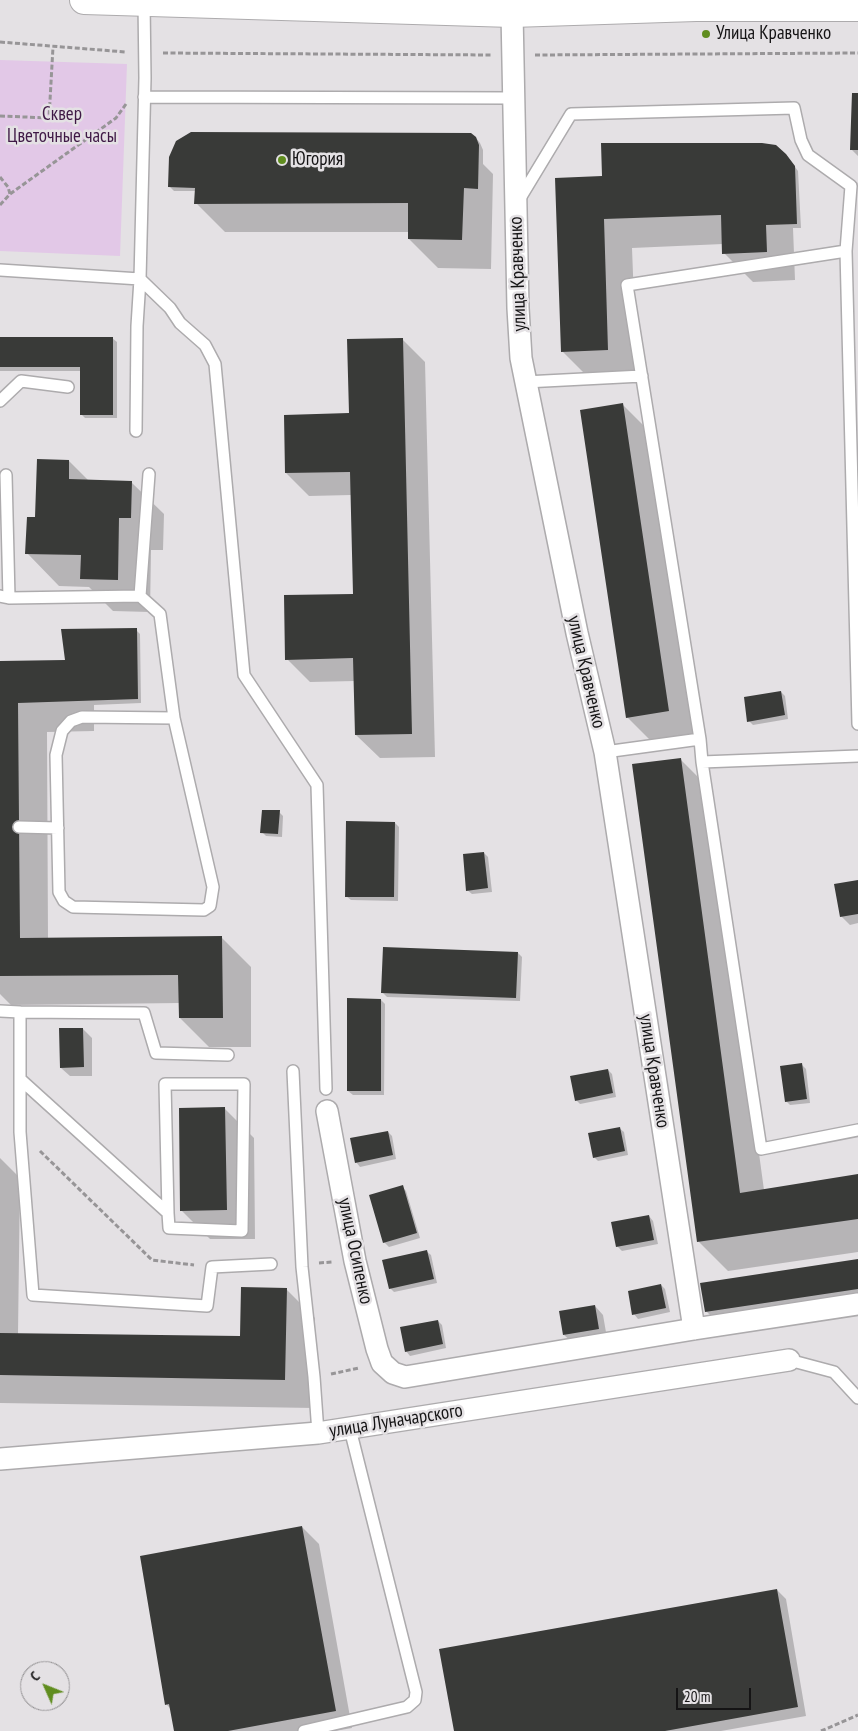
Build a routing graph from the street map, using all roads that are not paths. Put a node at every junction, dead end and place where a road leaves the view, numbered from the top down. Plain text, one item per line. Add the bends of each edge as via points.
1 (84, 0) edge
2 (144, 2) junction
3 (512, 6) edge
4 (858, 7) edge
5 (144, 97) junction
6 (514, 98) junction
7 (854, 186) edge
8 (516, 205) junction
9 (846, 251) junction
10 (0, 270) edge
11 (140, 279) junction
12 (642, 376) junction
13 (525, 382) junction
14 (68, 387) dead end
15 (0, 401) edge
16 (136, 431) dead end
17 (149, 474) dead end
18 (6, 475) dead end
19 (140, 596) junction
20 (5, 597) edge
21 (174, 718) junction
22 (858, 724) edge
23 (700, 739) junction
24 (605, 752) junction
25 (858, 756) edge
26 (702, 762) junction
27 (19, 827) dead end
28 (58, 828) junction
29 (0, 1011) edge
30 (20, 1012) junction
31 (228, 1055) dead end
32 (294, 1071) dead end
33 (20, 1080) junction
34 (326, 1089) dead end
35 (327, 1110) dead end
36 (858, 1130) edge
37 (168, 1213) junction
38 (270, 1264) dead end
39 (858, 1304) edge
40 (694, 1328) junction
41 (789, 1360) joint
42 (858, 1398) edge
43 (350, 1429) junction
44 (318, 1433) junction
45 (0, 1459) edge
46 (304, 1731) edge

1 - 2 main road
2 - 3 main road
2 - 5 lane
3 - 4 main road
3 - 6 street, улица Кравченко
5 - 6 lane
5 - 11 lane
6 - 8 street, улица Кравченко
7 - 8 lane via 808,155 794,108 571,114
7 - 9 lane
8 - 13 street, улица Кравченко via 518,308
9 - 12 lane via 627,285
9 - 22 lane
10 - 11 lane
11 - 16 lane
11 - 34 lane via 205,345 216,364 244,675 317,785
12 - 13 lane
12 - 23 lane
13 - 24 street, улица Кравченко
14 - 15 lane via 21,381
17 - 19 lane
18 - 20 lane
19 - 20 lane
19 - 21 lane via 160,614
21 - 28 lane via 82,717 71,721 62,732 56,755
21 - 28 lane via 212,887 210,906 204,910 73,907 59,892
23 - 24 lane
23 - 26 lane
24 - 40 street, улица Кравченко
25 - 26 lane
26 - 36 lane via 761,1149
27 - 28 lane
29 - 30 lane
30 - 31 lane via 144,1013 156,1053
30 - 33 lane
32 - 44 lane via 302,1267
33 - 37 lane
33 - 38 lane via 20,1132 33,1295 207,1306 212,1267
35 - 40 street, улица Осипенко via 355,1261 376,1349 382,1363 393,1373 405,1377
37 - 37 lane via 169,1228 242,1231 244,1084 165,1084
39 - 40 street
41 - 42 lane via 834,1372
41 - 43 street, улица Луначарского
43 - 44 street, улица Луначарского
43 - 46 lane via 416,1692 415,1700 407,1707
44 - 45 street, улица Луначарского

